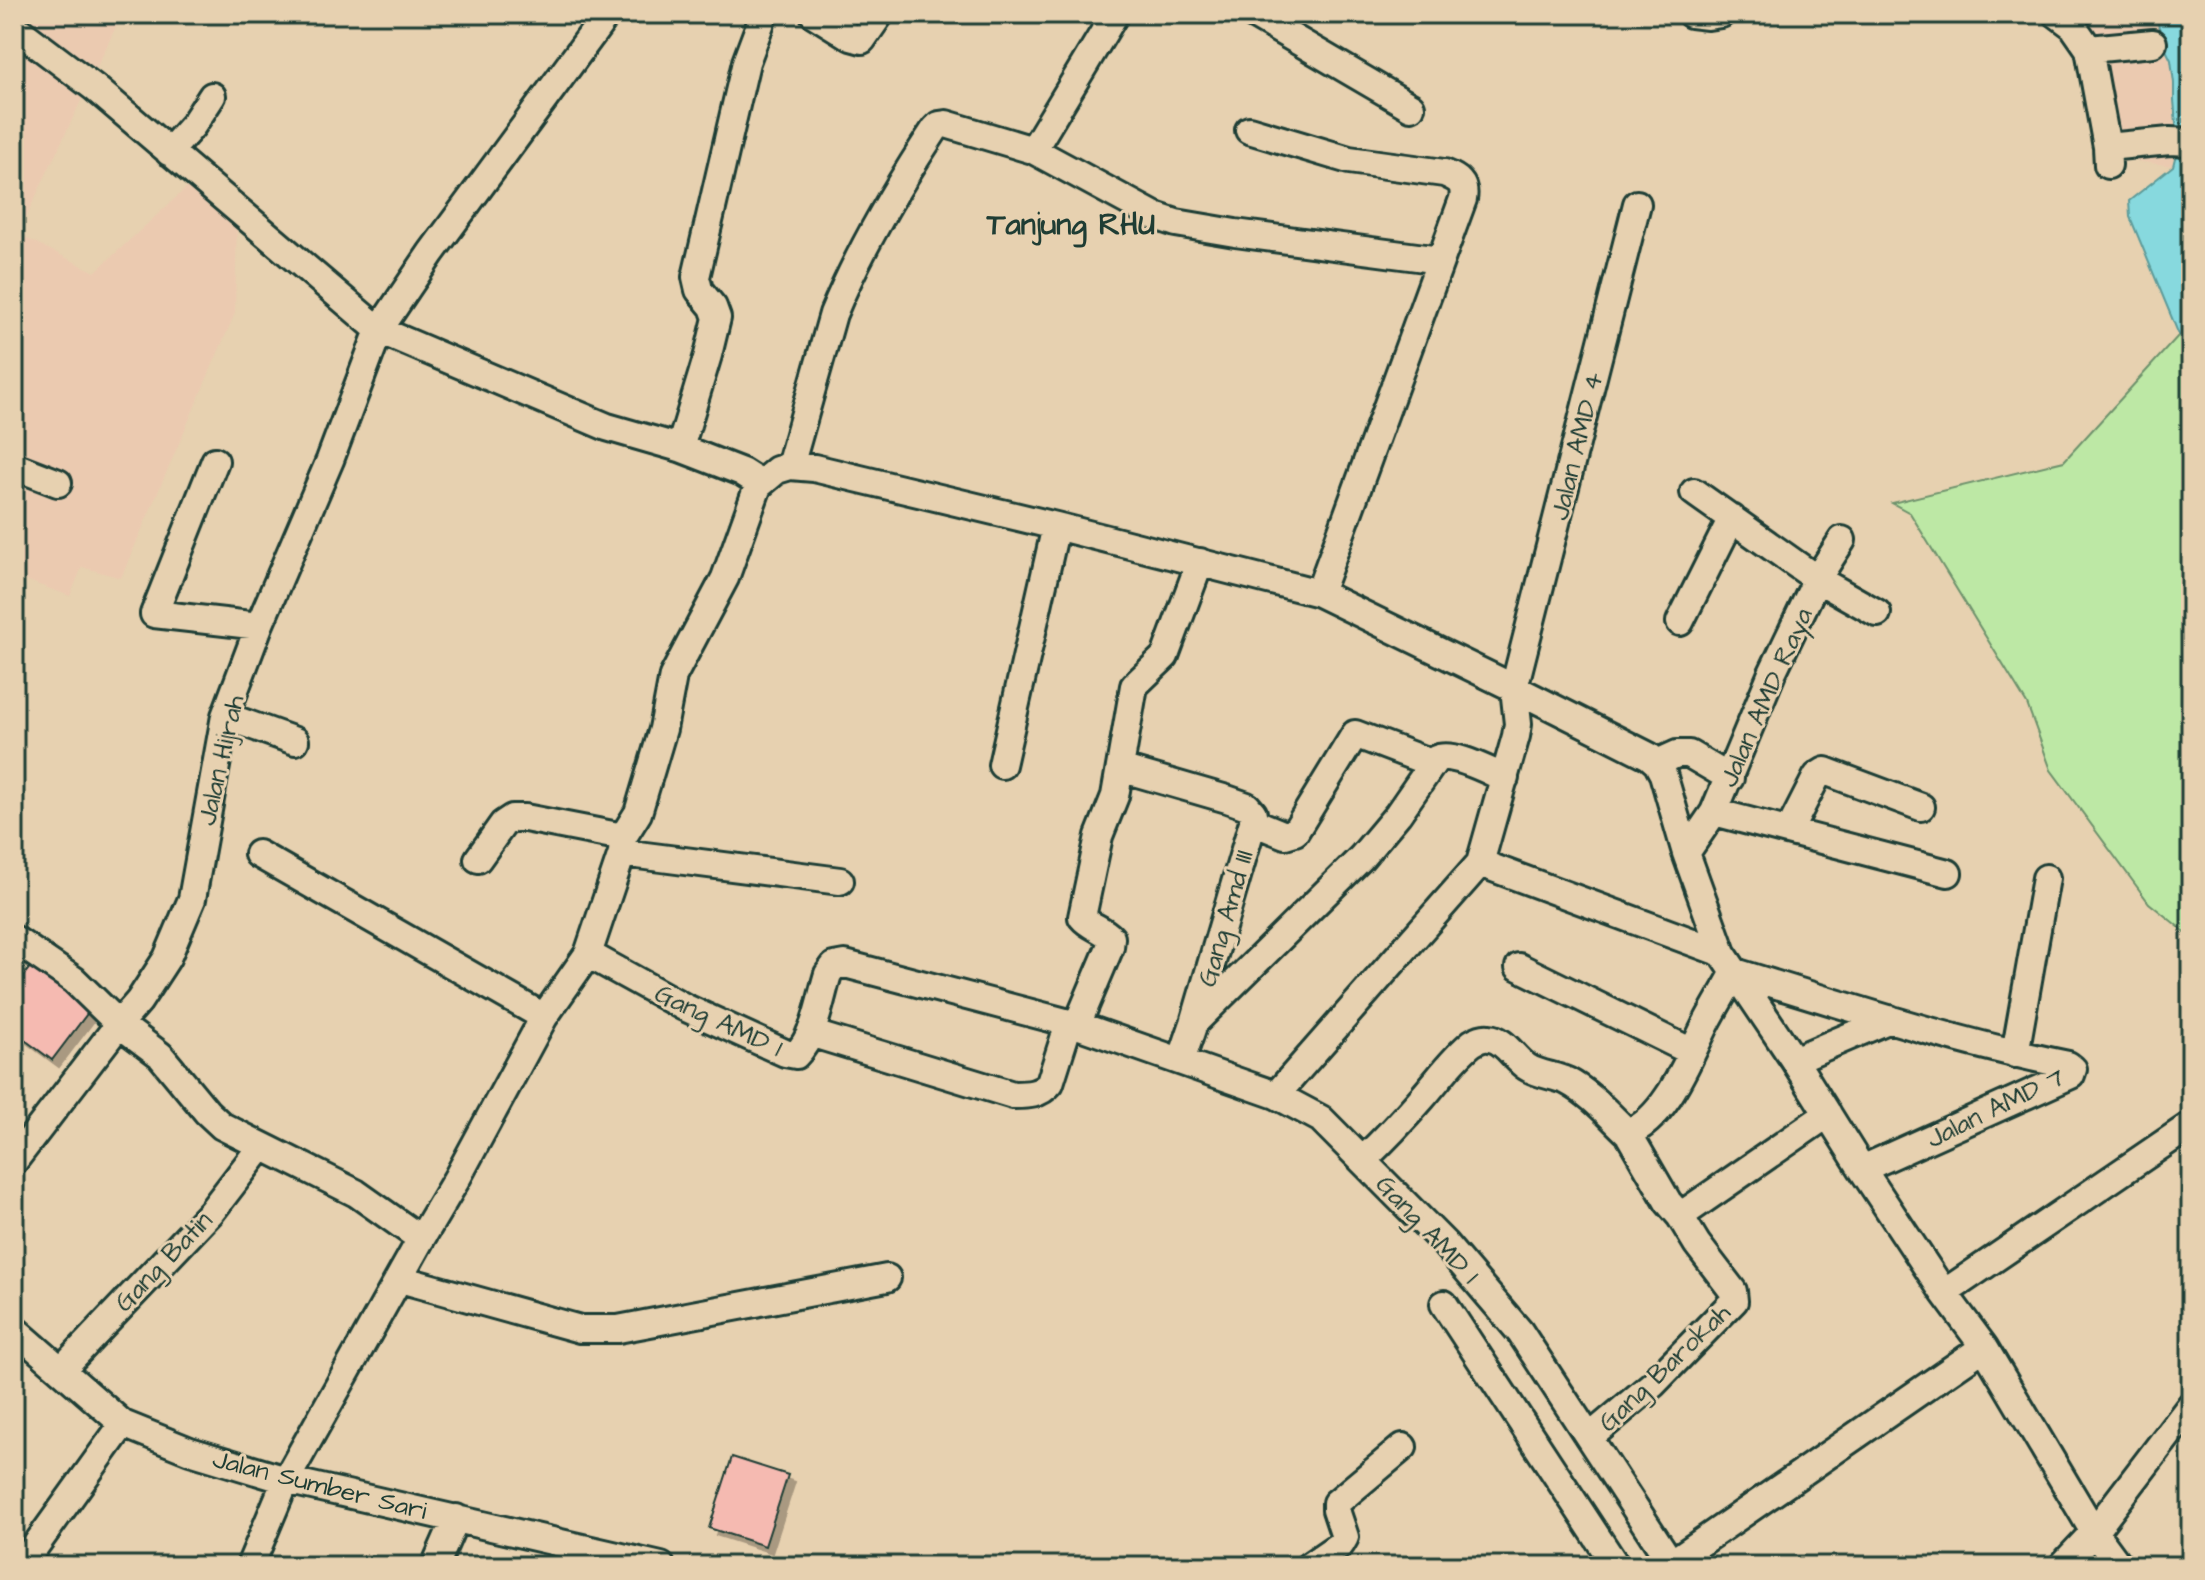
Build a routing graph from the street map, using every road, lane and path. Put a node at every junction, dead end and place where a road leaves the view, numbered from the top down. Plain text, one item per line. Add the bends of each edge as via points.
1 (607, 14) edge
2 (764, 14) edge
3 (814, 14) edge
4 (880, 14) edge
5 (1115, 14) edge
6 (1252, 14) edge
7 (1691, 14) edge
8 (1721, 14) edge
9 (2057, 14) edge
10 (14, 27) edge
11 (2153, 43) dead end
12 (2089, 49) junction
13 (212, 96) dead end
14 (1411, 107) dead end
15 (1249, 130) dead end
16 (2191, 142) edge
17 (1033, 150) junction
18 (169, 152) junction
19 (1637, 204) dead end
20 (1440, 260) junction
21 (379, 330) junction
22 (680, 448) junction
23 (215, 461) dead end
24 (14, 466) edge
25 (790, 466) junction
26 (58, 483) dead end
27 (758, 486) junction
28 (1694, 492) dead end
29 (1732, 518) junction
30 (1056, 526) junction
31 (1842, 540) dead end
32 (1200, 562) junction
33 (1817, 579) junction
34 (1319, 593) junction
35 (1877, 613) dead end
36 (1680, 622) dead end
37 (259, 626) junction
38 (1514, 688) junction
39 (225, 716) junction
40 (295, 741) dead end
41 (1431, 763) junction
42 (1657, 763) junction
43 (1002, 765) dead end
44 (1120, 768) junction
45 (1505, 778) junction
46 (1730, 778) junction
47 (1921, 807) dead end
48 (1714, 812) junction
49 (1253, 822) junction
50 (1789, 831) junction
51 (622, 845) junction
52 (1686, 853) junction
53 (258, 854) dead end
54 (478, 859) dead end
55 (1480, 863) junction
56 (1948, 873) dead end
57 (2046, 878) dead end
58 (840, 881) dead end
59 (14, 939) edge
60 (588, 954) junction
61 (1729, 962) junction
62 (1519, 967) dead end
63 (544, 1017) junction
64 (1890, 1019) junction
65 (1194, 1023) junction
66 (119, 1024) junction
67 (1073, 1024) junction
68 (810, 1033) junction
69 (1692, 1052) junction
70 (2015, 1054) junction
71 (1794, 1060) junction
72 (1181, 1061) junction
73 (1276, 1095) junction
74 (1828, 1114) junction
75 (2191, 1125) edge
76 (1628, 1133) junction
77 (261, 1147) junction
78 (1363, 1160) junction
79 (14, 1161) edge
80 (1862, 1169) junction
81 (1680, 1216) junction
82 (421, 1239) junction
83 (887, 1278) dead end
84 (400, 1279) junction
85 (1944, 1293) junction
86 (1444, 1304) dead end
87 (14, 1329) edge
88 (1984, 1347) junction
89 (61, 1370) junction
90 (2191, 1405) edge
91 (123, 1424) junction
92 (1590, 1437) junction
93 (1403, 1447) dead end
94 (286, 1480) junction
95 (456, 1518) junction
96 (2094, 1532) junction
97 (1669, 1564) edge
98 (21, 1566) edge
99 (250, 1566) edge
100 (435, 1566) edge
101 (661, 1566) edge
102 (1309, 1566) edge
103 (1616, 1566) edge
104 (2062, 1566) edge
105 (2119, 1566) edge

1 - 21 street, Jalan Hijrah
2 - 22 street via 746,62 696,277 717,318
3 - 4 street via 862,40
5 - 17 street
6 - 14 street
7 - 8 street
9 - 12 street
10 - 18 street
11 - 12 street
12 - 16 street via 2108,156 2170,141
13 - 18 street
15 - 20 street via 1349,160 1458,179 1464,194
17 - 20 street via 1176,223
17 - 25 street via 946,124 935,129 842,291
18 - 21 street
19 - 38 street, Jalan AMD 4
20 - 34 street
21 - 22 street via 607,427
21 - 37 street, Jalan Hijrah
22 - 27 street via 742,472
23 - 37 street via 154,614
24 - 26 street
25 - 27 street
25 - 30 street
27 - 51 street via 725,578 673,676 638,813
28 - 29 street
29 - 33 street
29 - 36 street
30 - 32 street
30 - 43 street
31 - 33 street, Jalan AMD Raya
32 - 34 street
32 - 44 street via 1165,656 1134,686
33 - 35 street
33 - 46 street, Jalan AMD Raya
34 - 38 street
37 - 39 street, Jalan Hijrah
38 - 42 street
38 - 45 street via 1518,724
39 - 40 street
39 - 66 street, Jalan Hijrah via 192,899 167,958
41 - 45 street via 1451,756
41 - 49 street, Gang Amd III via 1355,734 1295,832 1285,835
41 - 65 street via 1361,858
42 - 46 street via 1689,754
42 - 52 street
44 - 49 street via 1247,806
44 - 67 street via 1082,917 1105,931 1110,947
45 - 55 street
46 - 48 street, Jalan AMD Raya
47 - 50 street via 1825,771 1817,776
48 - 50 street
48 - 52 street, Jalan AMD Raya
49 - 65 street, Gang Amd III
50 - 56 street
51 - 54 street via 512,818
51 - 58 street
51 - 60 street
52 - 61 street
53 - 63 street
55 - 61 street, Jalan AMD 7
55 - 73 street
57 - 70 street, Jalan AMD 7
59 - 66 street via 74,980
60 - 63 street
60 - 68 street, Gang AMD 1 via 684,1007 785,1053 796,1055
61 - 64 street, Jalan AMD 7
61 - 69 street
61 - 71 street
62 - 69 street
63 - 82 street
64 - 70 street, Jalan AMD 7
64 - 71 street
65 - 72 street, Gang Amd III
66 - 77 street via 160,1055 222,1126
66 - 79 street, Jalan Hijrah
67 - 68 street via 1050,1083 1031,1095 1013,1095
67 - 68 street, Gang AMD 1 via 845,964 828,974
67 - 72 street, Gang AMD 1
69 - 76 street via 1661,1106
70 - 80 street, Jalan AMD 7 via 2068,1065 2073,1072
71 - 74 street
72 - 73 street, Gang AMD 1
73 - 78 street, Gang AMD 1 via 1321,1119
74 - 80 street
74 - 81 street
75 - 85 street
76 - 78 street, Gang Barokah via 1577,1088 1554,1075 1537,1073 1502,1043 1485,1038 1461,1052
76 - 81 street, Gang Barokah
77 - 82 street via 356,1193
77 - 89 street, Gang Batin via 211,1212
78 - 92 street, Gang AMD 1 via 1520,1332
80 - 85 street
81 - 92 street, Gang Barokah via 1733,1291 1734,1301 1653,1384
82 - 84 street
83 - 84 street via 618,1329 580,1329
84 - 94 street
85 - 88 street
86 - 103 street
87 - 89 street, Jalan Sumber Sari
88 - 96 street
88 - 97 street
89 - 91 street, Jalan Sumber Sari
90 - 96 street
91 - 94 street, Jalan Sumber Sari
91 - 98 street
92 - 97 street, Gang AMD 1
93 - 102 street via 1336,1503 1345,1537
94 - 95 street, Jalan Sumber Sari
94 - 99 street
95 - 100 street
95 - 101 street, Jalan Sumber Sari
96 - 104 street
96 - 105 street

